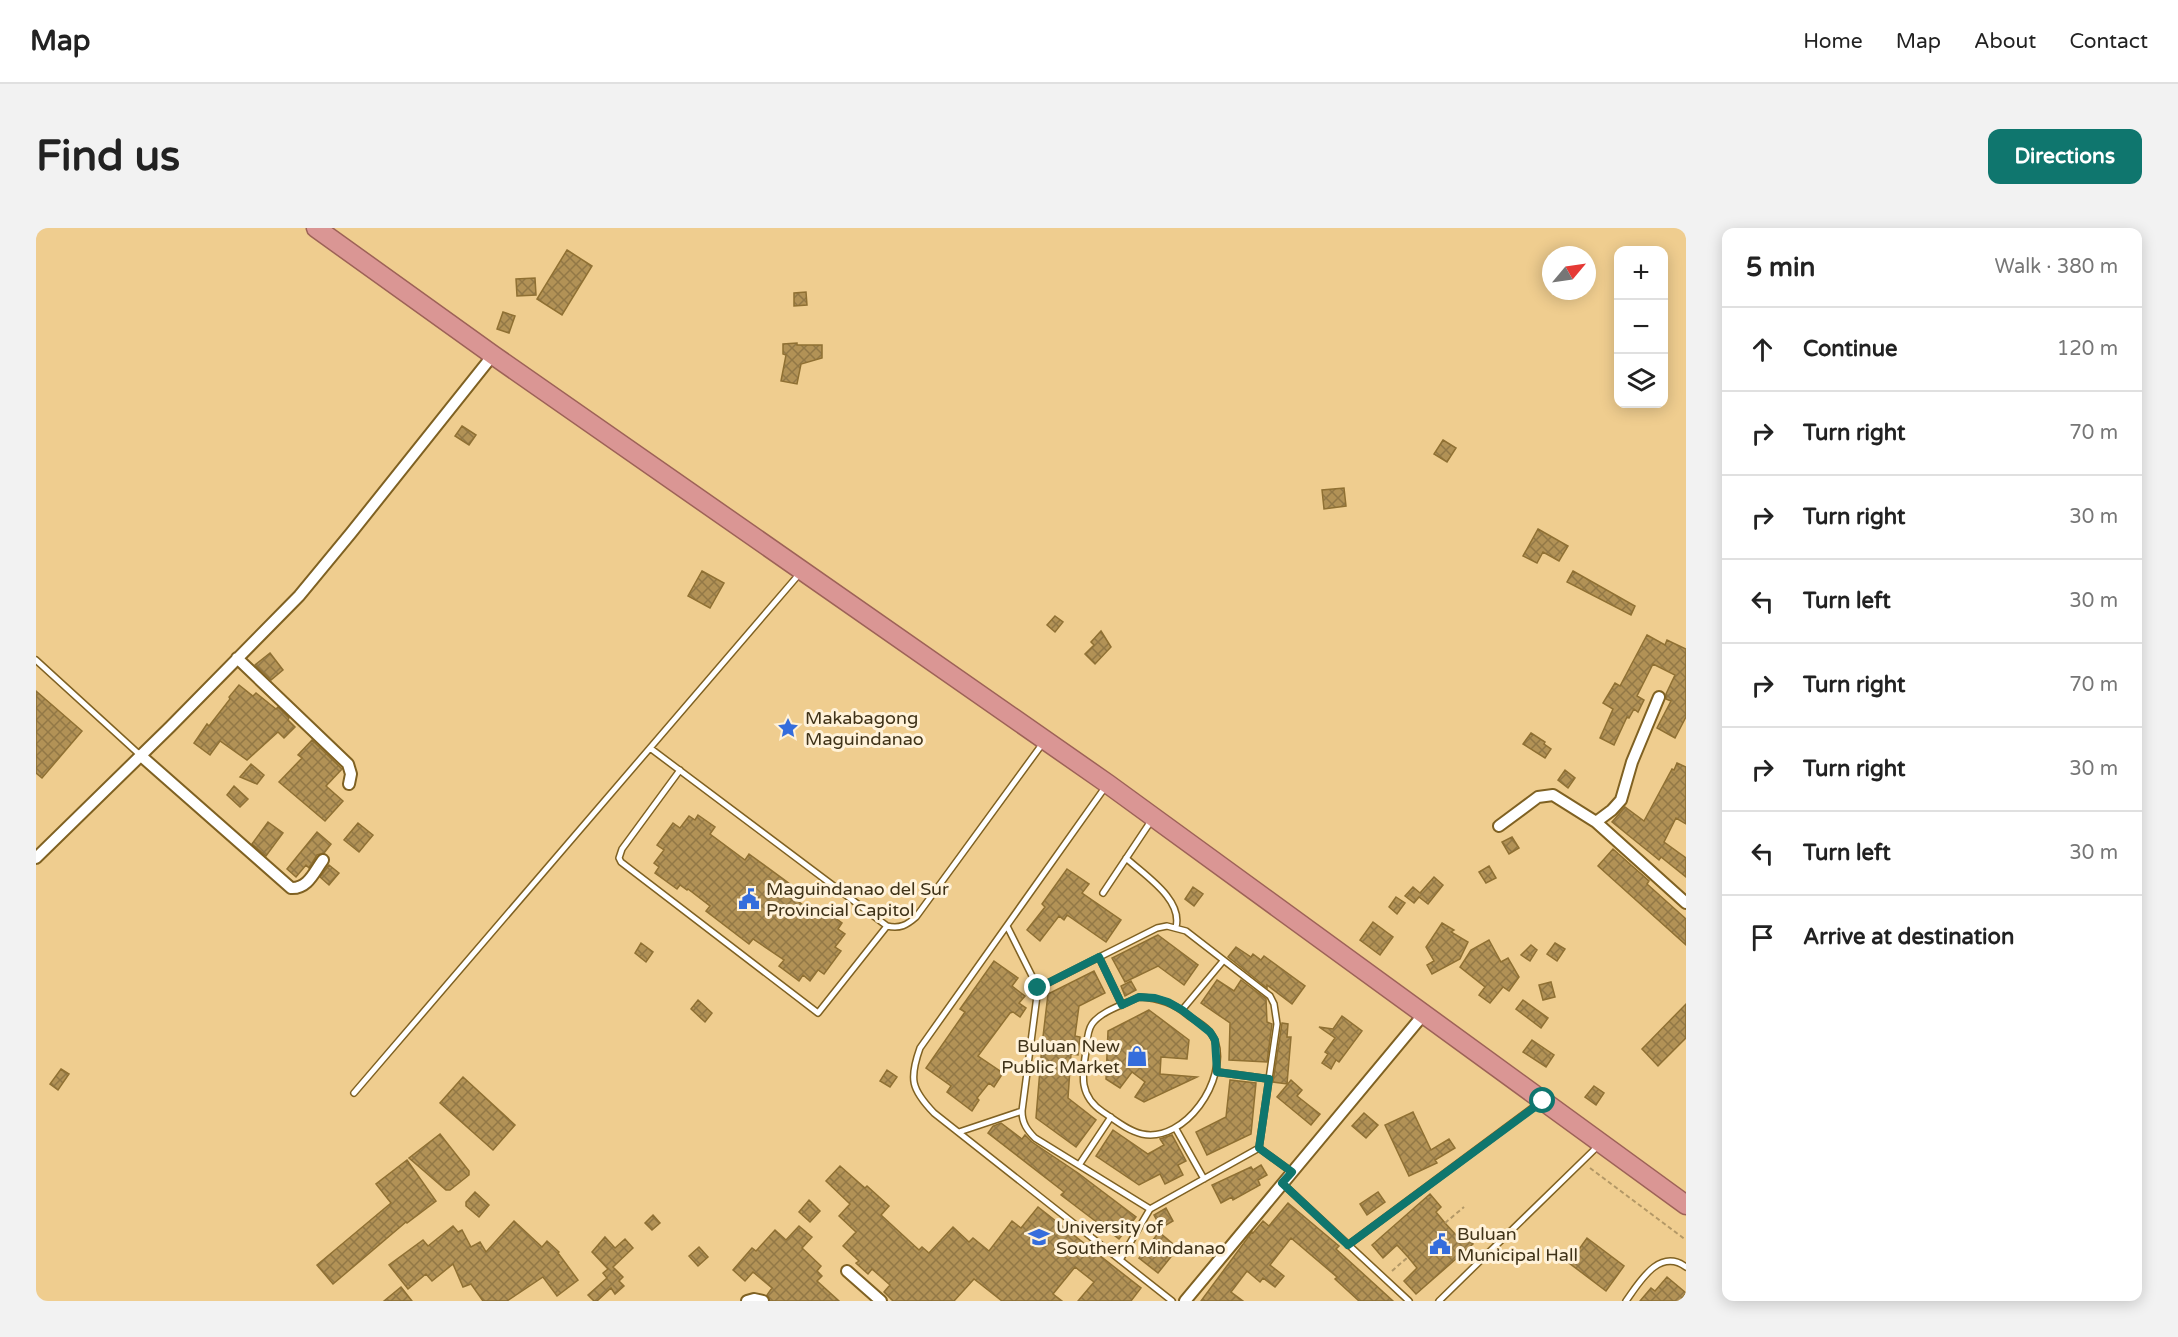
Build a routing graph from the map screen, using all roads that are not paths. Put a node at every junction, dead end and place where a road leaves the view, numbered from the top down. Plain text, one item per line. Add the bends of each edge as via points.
1 (316, 228) edge
2 (493, 355) junction
3 (802, 571) junction
4 (237, 658) junction
5 (36, 660) edge
6 (1659, 698) dead end
7 (1046, 741) junction
8 (650, 748) junction
9 (141, 755) junction
10 (680, 770) junction
11 (349, 784) dead end
12 (1108, 784) junction
13 (1153, 817) junction
14 (1596, 822) junction
15 (1499, 826) dead end
16 (36, 858) edge
17 (1126, 858) junction
18 (323, 860) dead end
19 (1103, 893) dead end
20 (1686, 903) edge
21 (887, 926) junction
22 (1007, 926) junction
23 (1176, 927) junction
24 (1099, 957) junction
25 (1223, 961) junction
26 (1038, 988) junction
27 (1122, 1005) junction
28 (1182, 1010) junction
29 (1423, 1015) junction
30 (1217, 1072) junction
31 (1269, 1079) junction
32 (354, 1093) dead end
33 (1543, 1101) junction
34 (1022, 1111) junction
35 (1111, 1117) junction
36 (1176, 1130) junction
37 (959, 1132) junction
38 (1601, 1143) junction
39 (1259, 1148) junction
40 (1079, 1165) junction
41 (1292, 1172) junction
42 (1204, 1179) junction
43 (1282, 1183) junction
44 (1686, 1205) edge
45 (1150, 1209) junction
46 (1348, 1245) junction
47 (1686, 1256) edge
48 (1120, 1260) junction
49 (1683, 1265) edge
50 (848, 1272) dead end
51 (747, 1301) edge
52 (763, 1301) edge
53 (880, 1301) edge
54 (1172, 1301) edge
55 (1185, 1301) edge
56 (1409, 1301) edge
57 (1439, 1301) edge
58 (1626, 1301) edge

1 - 2 highway
2 - 3 highway
2 - 4 street via 314,578
3 - 7 highway
3 - 8 lane
4 - 9 street
4 - 11 street via 348,764
5 - 9 lane
6 - 14 street via 1621,800
7 - 12 highway
7 - 21 lane via 916,917 901,927
8 - 10 lane
8 - 32 lane
9 - 16 street
9 - 18 street via 291,888 306,884
10 - 21 lane
10 - 21 lane via 622,849 621,862 818,1013
12 - 13 highway
12 - 22 lane
13 - 17 lane
13 - 29 highway
14 - 15 street via 1553,795 1545,795
14 - 20 street
17 - 19 lane
17 - 23 lane via 1169,898 1177,913
22 - 26 lane
22 - 37 lane via 920,1048 914,1065 916,1092 934,1113
23 - 24 lane via 1157,928
23 - 25 lane
24 - 26 lane
24 - 27 lane
25 - 28 lane
25 - 31 lane via 1270,996 1274,1004 1277,1024
26 - 34 lane
27 - 28 lane via 1139,997 1155,998
27 - 35 lane via 1091,1025 1082,1078 1094,1106
28 - 30 lane via 1215,1040
29 - 33 highway
29 - 41 street
30 - 31 lane
30 - 36 lane via 1204,1100
31 - 39 lane
33 - 38 highway
33 - 46 lane
34 - 37 lane
34 - 40 lane via 1022,1120 1035,1138
35 - 36 lane via 1143,1135
35 - 40 lane
36 - 42 lane
37 - 48 lane
38 - 44 highway
38 - 57 lane
39 - 41 lane
39 - 42 lane
40 - 45 lane
41 - 43 street
42 - 45 lane
43 - 46 lane
43 - 55 street
45 - 48 lane
46 - 56 lane
47 - 49 lane
48 - 54 lane
49 - 58 lane via 1670,1261 1653,1267
50 - 53 street
51 - 52 street

